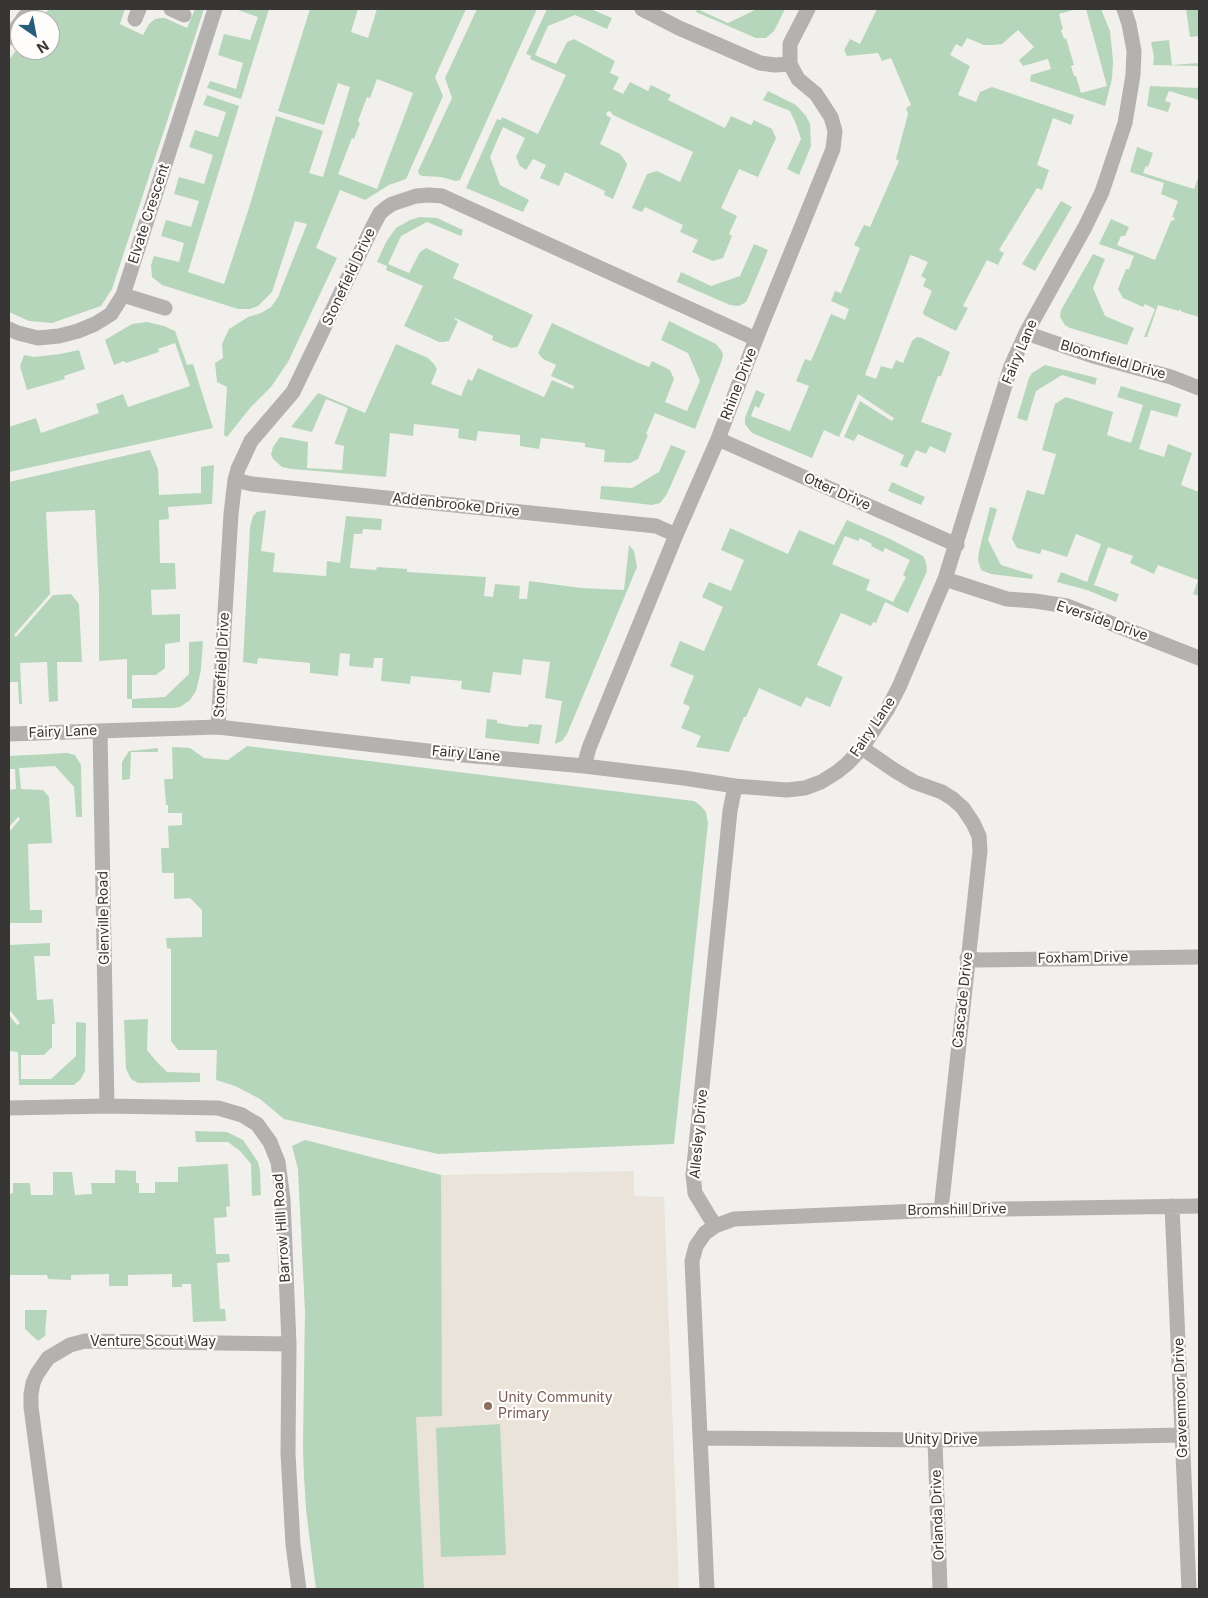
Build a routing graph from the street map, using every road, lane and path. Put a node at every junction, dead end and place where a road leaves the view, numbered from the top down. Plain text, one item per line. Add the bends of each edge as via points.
1 (215, 9) edge
2 (642, 9) edge
3 (808, 9) edge
4 (1124, 9) edge
5 (790, 64) junction
6 (123, 295) junction
7 (164, 308) dead end
8 (9, 329) edge
9 (1026, 333) junction
10 (756, 338) junction
11 (1199, 388) edge
12 (718, 439) junction
13 (235, 480) junction
14 (676, 535) junction
15 (957, 544) junction
16 (945, 579) junction
17 (1199, 658) edge
18 (218, 727) junction
19 (100, 731) junction
20 (9, 734) edge
21 (862, 748) junction
22 (584, 766) junction
23 (735, 786) junction
24 (1199, 957) edge
25 (967, 958) junction
26 (107, 1106) junction
27 (9, 1108) edge
28 (1172, 1206) junction
29 (1199, 1206) edge
30 (941, 1210) junction
31 (715, 1226) junction
32 (289, 1344) junction
33 (1182, 1435) junction
34 (700, 1438) junction
35 (935, 1440) junction
36 (55, 1589) edge
37 (299, 1589) edge
38 (707, 1589) edge
39 (940, 1589) edge
40 (1189, 1589) edge

1 - 6 street, Elvate Crescent
2 - 5 street via 760,62
3 - 5 street via 790,44
4 - 9 street, Fairy Lane via 1134,51 1125,123 1100,196
5 - 10 street, Rhine Drive via 798,78 816,94 828,111 835,142
6 - 7 street
6 - 8 street, Elvate Crescent via 111,314 78,331 38,338
9 - 11 street, Bloomfield Drive
9 - 15 street, Fairy Lane via 1011,366
10 - 12 street, Rhine Drive
10 - 13 street, Stonefield Drive via 442,196 406,199 386,208 377,217 301,378 288,399 251,441
12 - 14 street, Rhine Drive
12 - 15 street, Otter Drive
13 - 14 street, Addenbrooke Drive via 656,526
13 - 18 street, Stonefield Drive
14 - 22 street, Rhine Drive
15 - 16 street, Fairy Lane
16 - 17 street, Everside Drive via 1007,599 1067,606
16 - 21 street, Fairy Lane via 900,687
18 - 19 street, Fairy Lane
18 - 22 street, Fairy Lane
19 - 20 street, Fairy Lane
19 - 26 street, Glenville Road
21 - 23 street, Fairy Lane via 837,772 806,788 787,790
21 - 25 street, Cascade Drive via 914,782 953,799 974,823 980,851
22 - 23 street, Fairy Lane
23 - 31 street, Allesley Drive via 693,1175 695,1193
24 - 25 street, Foxham Drive
25 - 30 street, Cascade Drive
26 - 27 street, Barrow Hill Road
26 - 32 street, Barrow Hill Road via 218,1108 242,1115 264,1132 276,1155 280,1176
28 - 29 street, Bromshill Drive
28 - 30 street, Bromshill Drive
28 - 33 street, Gravenmoor Drive
30 - 31 street, Bromshill Drive via 734,1219
31 - 34 street via 699,1241 692,1261
32 - 36 street, Venture Scout Way via 85,1341 70,1345 48,1358 37,1374 31,1407
32 - 37 street, Barrow Hill Road via 288,1454
33 - 35 street, Unity Drive
33 - 40 street, Gravenmoor Drive
34 - 35 street, Unity Drive
34 - 38 street
35 - 39 street, Orlanda Drive

